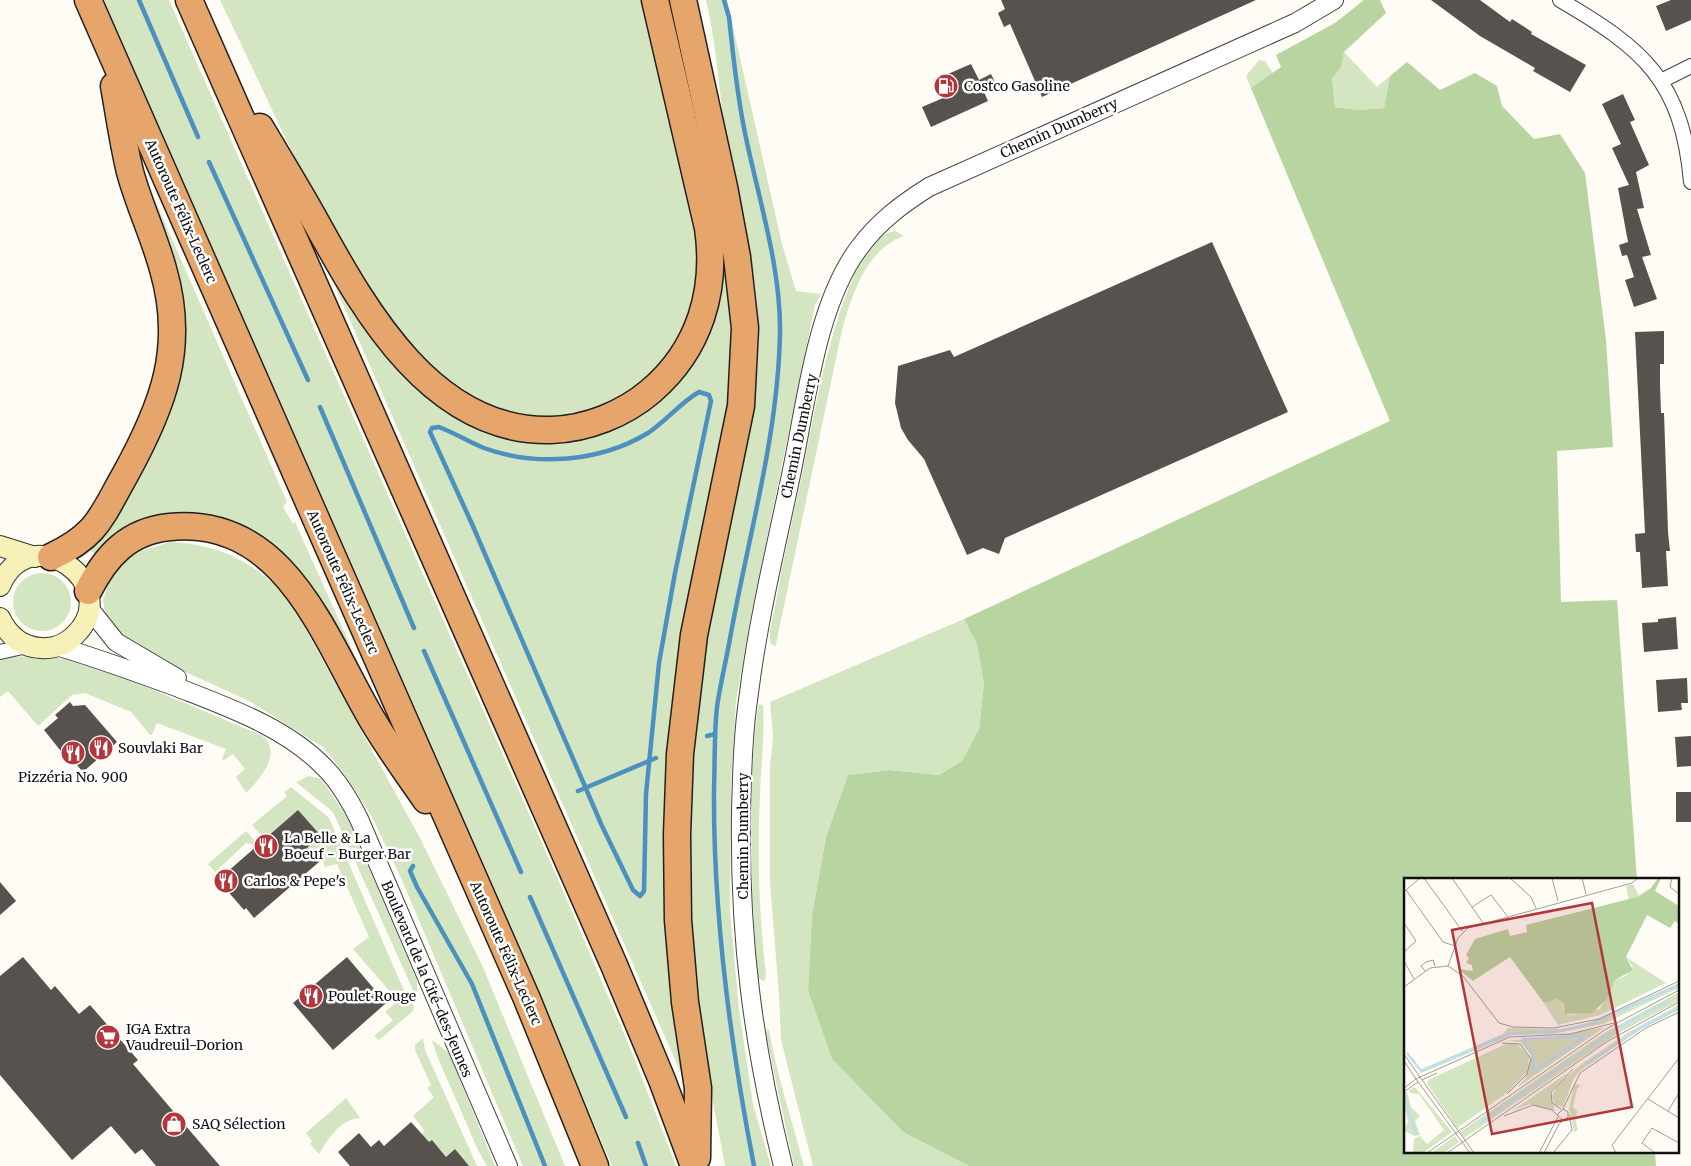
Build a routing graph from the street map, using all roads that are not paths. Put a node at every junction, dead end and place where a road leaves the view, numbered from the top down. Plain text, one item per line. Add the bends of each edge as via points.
1 (88, 0) edge
2 (188, 0) edge
3 (655, 0) edge
4 (683, 0) edge
5 (1334, 0) edge
6 (1560, 0) edge
7 (200, 27) junction
8 (105, 38) junction
9 (1691, 66) edge
10 (1662, 81) junction
11 (1691, 182) edge
12 (0, 546) edge
13 (43, 557) junction
14 (0, 586) edge
15 (88, 600) junction
16 (0, 618) edge
17 (27, 646) junction
18 (56, 646) junction
19 (0, 652) edge
20 (225, 706) junction
21 (465, 859) junction
22 (508, 1166) edge
23 (594, 1166) edge
24 (696, 1166) edge
25 (783, 1166) edge

1 - 8 highway, Autoroute Félix-Leclerc
2 - 7 highway
3 - 7 highway via 708,228 712,270 707,302 695,335 675,367 661,382 616,414 561,429 524,428 479,414 438,388 400,353 351,286
4 - 24 highway via 724,186 745,328 741,406 694,635 680,754 678,920 685,1002 698,1088
5 - 25 street, Chemin Dumberry via 1295,23 929,187 898,207 875,228 858,248 840,281 819,343 758,638 748,696 743,757 741,869 745,964 760,1063
6 - 10 street via 1622,39 1646,60
7 - 24 highway via 614,965
8 - 13 highway via 130,172 170,301 169,362 157,414 98,522 78,543
8 - 21 highway, Autoroute Félix-Leclerc
9 - 10 street
10 - 11 street via 1680,122
12 - 13 main road
13 - 14 main road via 13,567
13 - 15 main road via 71,565 84,581
15 - 18 main road via 87,617 78,632
15 - 20 street, Boulevard de la Cité-des-Jeunes via 116,642
15 - 21 highway via 100,568 114,551 153,530 182,526 210,530 260,552 287,575 308,602 373,721
16 - 17 main road via 14,638
17 - 18 main road
17 - 19 street
18 - 20 street, Boulevard de la Cité-des-Jeunes via 103,659
20 - 22 street, Boulevard de la Cité-des-Jeunes via 296,744 326,769 348,798
21 - 23 highway, Autoroute Félix-Leclerc via 549,1051

